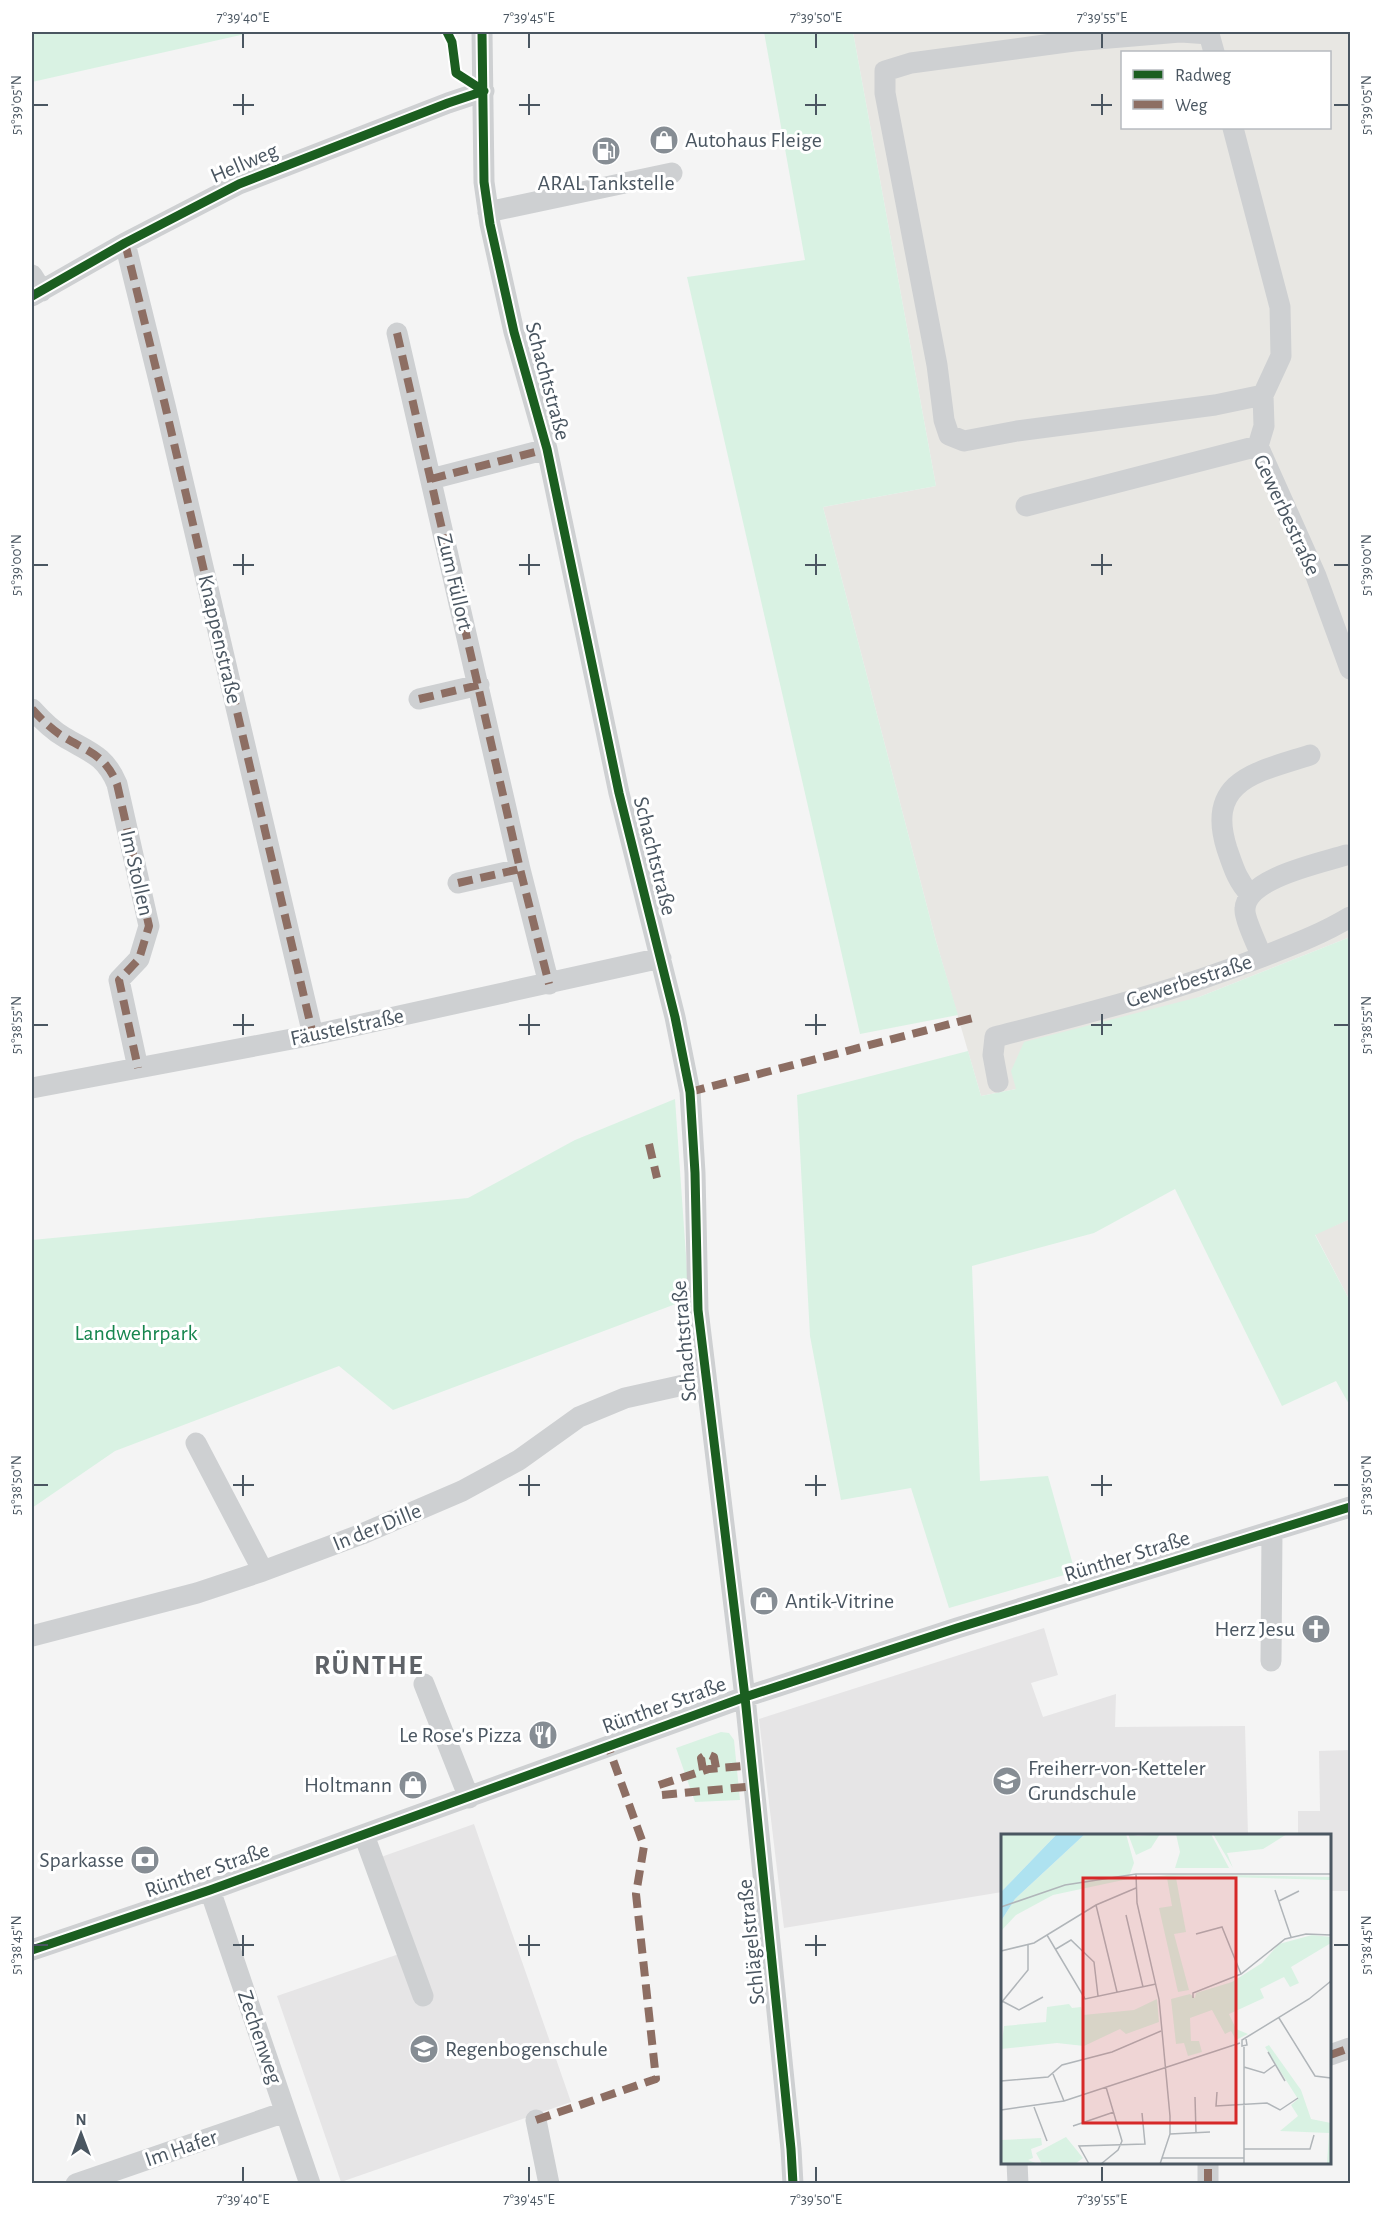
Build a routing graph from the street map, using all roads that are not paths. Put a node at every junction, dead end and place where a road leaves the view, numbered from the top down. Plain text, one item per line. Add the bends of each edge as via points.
1 (482, 32) edge
2 (1181, 32) edge
3 (1214, 51) edge
4 (484, 92) junction
5 (1233, 129) edge
6 (672, 173) dead end
7 (488, 212) junction
8 (125, 243) junction
9 (34, 290) edge
10 (397, 333) dead end
11 (1263, 395) junction
12 (1258, 446) junction
13 (547, 449) junction
14 (431, 479) junction
15 (1026, 506) dead end
16 (1350, 669) edge
17 (479, 685) junction
18 (419, 699) dead end
19 (32, 709) edge
20 (1310, 755) dead end
21 (1346, 855) dead end
22 (520, 869) junction
23 (458, 883) dead end
24 (1250, 894) junction
25 (1350, 917) edge
26 (1262, 957) junction
27 (661, 958) junction
28 (549, 984) junction
29 (313, 1035) junction
30 (138, 1068) junction
31 (998, 1082) dead end
32 (32, 1088) edge
33 (705, 1380) junction
34 (196, 1443) dead end
35 (1350, 1507) edge
36 (1272, 1531) junction
37 (263, 1571) junction
38 (32, 1636) edge
39 (1271, 1661) dead end
40 (424, 1684) dead end
41 (746, 1697) junction
42 (468, 1798) junction
43 (364, 1835) junction
44 (210, 1890) junction
45 (32, 1950) edge
46 (423, 1996) dead end
47 (1350, 2048) edge
48 (1331, 2054) edge
49 (285, 2112) junction
50 (536, 2120) dead end
51 (1017, 2164) edge
52 (1208, 2164) edge
53 (76, 2184) edge
54 (310, 2184) edge
55 (549, 2184) edge
56 (792, 2184) edge
57 (1018, 2184) edge
58 (1208, 2184) edge

1 - 4 street, Schachtstraße
2 - 3 street via 1209,34
2 - 11 street via 1062,43 911,63 885,71 885,93 944,420 949,435 964,441
4 - 7 street, Schachtstraße
4 - 8 street, Hellweg via 239,184
5 - 11 street via 1280,307 1281,356
6 - 7 street
7 - 13 street, Schachtstraße via 514,332
8 - 9 street, Hellweg
8 - 29 street, Knappenstraße
10 - 14 street, Zum Füllort
11 - 12 street via 1264,426
12 - 15 street, Gewerbestraße
12 - 16 street, Gewerbestraße via 1316,576
13 - 14 street
13 - 27 street, Schachtstraße via 619,793
14 - 17 street, Zum Füllort
17 - 18 street
17 - 22 street, Zum Füllort
19 - 30 street, Im Stollen via 63,736 103,760 117,784 149,926 139,959 119,980
20 - 24 street via 1256,773 1240,783 1224,804 1221,830 1236,875
21 - 24 street via 1271,879
22 - 23 street
22 - 28 street, Zum Füllort
24 - 26 street via 1245,910
25 - 26 street, Gewerbestraße via 1324,933
26 - 31 street, Gewerbestraße via 1202,981 995,1037 993,1056
27 - 28 street, Fäustelstraße
27 - 33 street, Schachtstraße via 690,1092 698,1310
28 - 29 street, Fäustelstraße
29 - 30 street, Fäustelstraße
30 - 32 street, Fäustelstraße
33 - 37 street, In der Dille via 624,1398 579,1417 519,1460 462,1491
33 - 41 street, Schachtstraße
34 - 37 street
35 - 36 street, Rünther Straße
36 - 39 street
36 - 41 street, Rünther Straße
37 - 38 street, In der Dille via 187,1596
40 - 42 street
41 - 42 street, Rünther Straße
41 - 56 street, Schlägelstraße
42 - 43 street, Rünther Straße
43 - 44 street, Rünther Straße
43 - 46 street
44 - 45 street, Rünther Straße
44 - 49 street, Zechenweg
47 - 48 street
49 - 53 street, Im Hafer
49 - 54 street, Zechenweg
50 - 55 street
51 - 57 street
52 - 58 street

